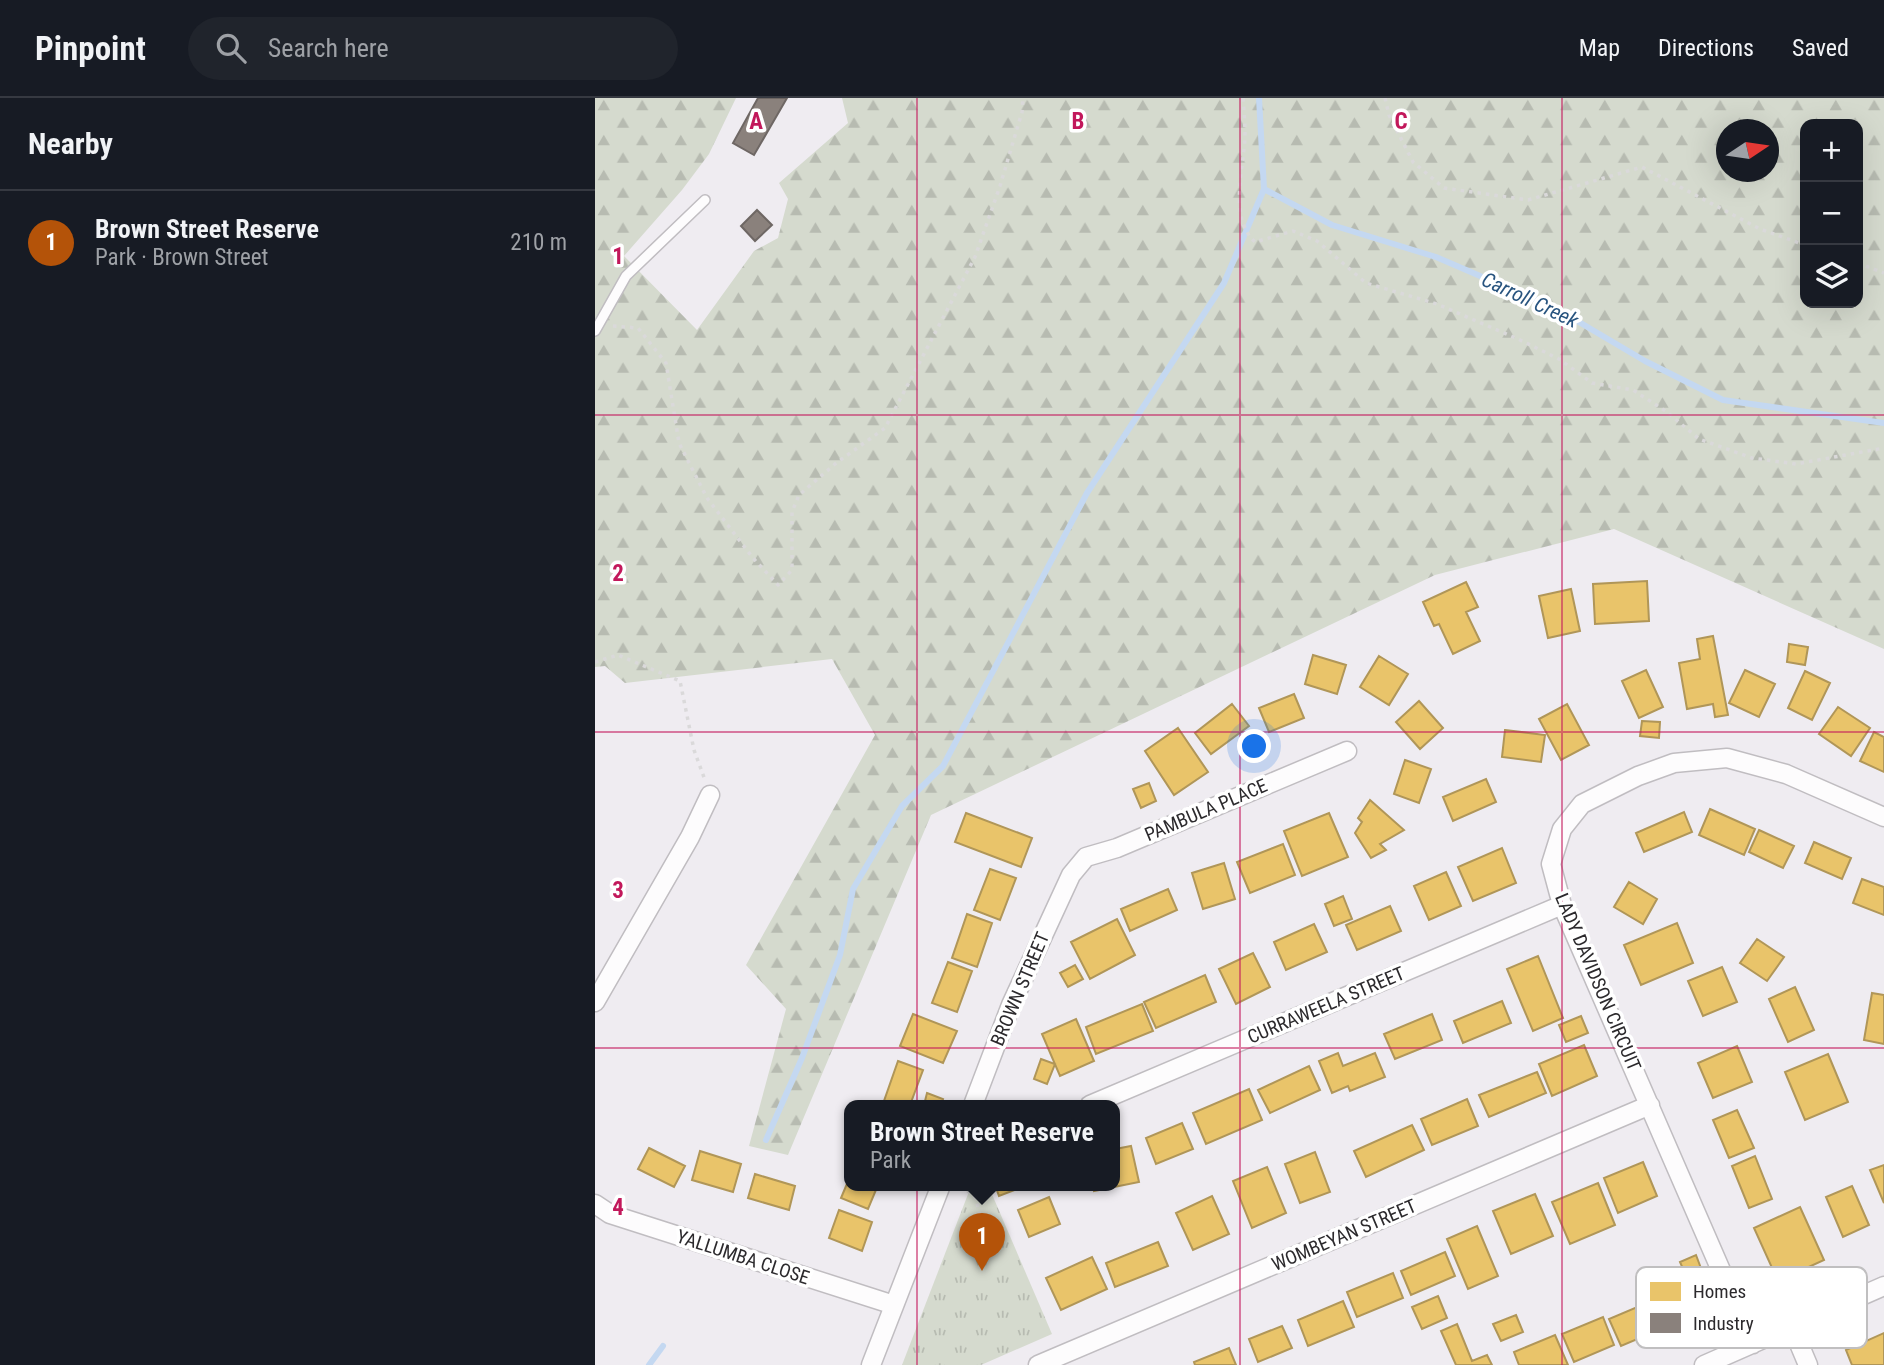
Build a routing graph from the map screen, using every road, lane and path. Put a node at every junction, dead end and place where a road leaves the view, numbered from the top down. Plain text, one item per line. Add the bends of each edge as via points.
1 (1023, 98) edge
2 (1243, 98) edge
3 (1385, 98) edge
4 (705, 200) dead end
5 (1800, 243) edge
6 (1863, 265) edge
7 (1884, 273) edge
8 (597, 328) edge
9 (1884, 448) edge
10 (595, 662) edge
11 (1347, 751) dead end
12 (710, 795) joint
13 (1884, 817) edge
14 (1071, 875) joint
15 (1562, 905) junction
16 (595, 1002) edge
17 (975, 1100) edge
18 (1102, 1100) edge
19 (1650, 1105) junction
20 (939, 1191) edge
21 (968, 1191) edge
22 (595, 1204) edge
23 (983, 1258) dead end
24 (1719, 1267) edge
25 (1884, 1286) edge
26 (1867, 1293) edge
27 (894, 1305) junction
28 (1741, 1348) edge
29 (1801, 1348) edge
30 (871, 1365) edge
31 (1038, 1365) edge
32 (1703, 1365) edge
33 (1808, 1365) edge

1 - 8 path via 975,257 885,428 799,495 792,512 792,570 778,585 707,498 679,443 666,363 638,328
2 - 9 path via 1240,213 1255,242 1293,231 1317,242 1366,284 1437,304 1518,338 1592,383 1633,390 1699,439 1752,458 1797,464
3 - 5 path via 1413,162 1444,188 1528,200 1642,167 1760,229
4 - 8 lane via 626,276
6 - 7 path
10 - 12 path via 618,655 680,681 694,750
11 - 14 street, PAMBULA PLACE via 1086,857
12 - 16 street
13 - 15 street, LADY DAVIDSON CIRCUIT via 1786,774 1727,758 1674,763 1582,804 1562,829 1551,864
14 - 17 street, BROWN STREET via 1011,1005
15 - 18 street, CURRAWEELA STREET
15 - 19 street, LADY DAVIDSON CIRCUIT
19 - 24 street, LADY DAVIDSON CIRCUIT
19 - 31 street, WOMBEYAN STREET
20 - 27 street
21 - 23 path via 976,1198 985,1241
22 - 27 street, YALLUMBA CLOSE via 610,1214
25 - 26 street
27 - 30 street
28 - 32 street
29 - 33 street

